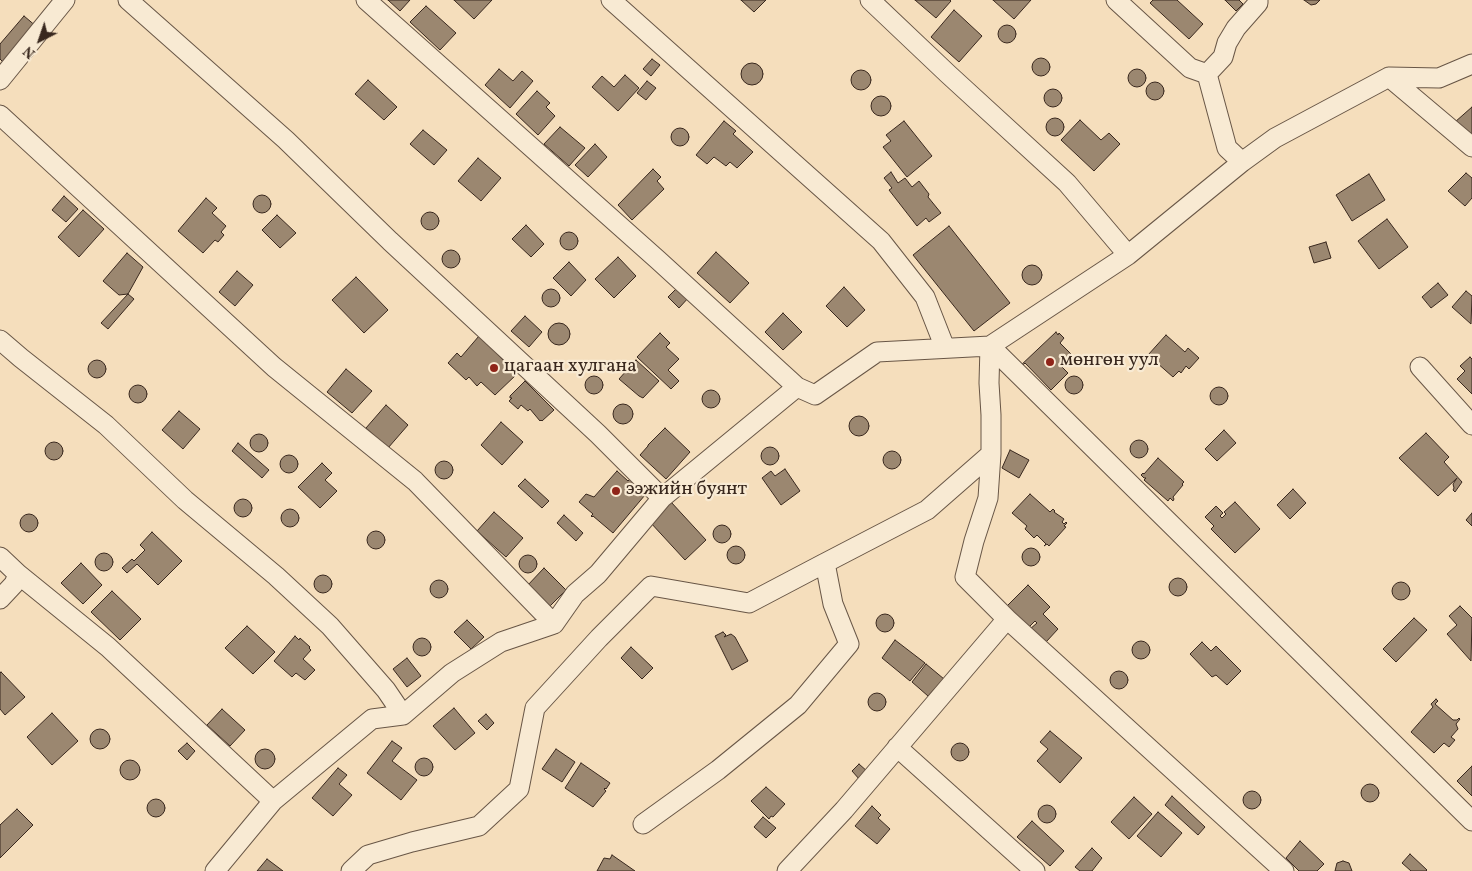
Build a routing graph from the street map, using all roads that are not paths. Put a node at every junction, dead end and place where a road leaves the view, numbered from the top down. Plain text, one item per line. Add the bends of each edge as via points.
1 (65, 0) edge
2 (128, 0) edge
3 (366, 0) edge
4 (611, 0) edge
5 (870, 0) edge
6 (1116, 0) edge
7 (1258, 0) edge
8 (1472, 64) edge
9 (1207, 74) junction
10 (1389, 77) junction
11 (0, 80) edge
12 (0, 115) edge
13 (1472, 148) edge
14 (1242, 162) junction
15 (1128, 255) junction
16 (0, 340) edge
17 (990, 346) junction
18 (945, 348) junction
19 (1420, 367) dead end
20 (797, 387) junction
21 (1472, 425) edge
22 (991, 454) junction
23 (662, 498) junction
24 (0, 557) edge
25 (825, 563) junction
26 (18, 574) junction
27 (0, 599) edge
28 (1007, 619) junction
29 (554, 624) junction
30 (403, 715) junction
31 (898, 747) junction
32 (273, 801) junction
33 (1472, 821) edge
34 (643, 824) dead end
35 (215, 871) edge
36 (351, 871) edge
37 (787, 871) edge
38 (1035, 871) edge
39 (1284, 871) edge

1 - 11 street
2 - 23 street via 286,140
3 - 20 street
4 - 18 street via 881,241 925,297
5 - 15 street via 1067,183
6 - 9 street via 1190,68
7 - 9 street via 1236,28 1223,57
8 - 10 street via 1440,78
9 - 14 street via 1226,148
10 - 13 street
10 - 14 street via 1275,138
12 - 29 street via 274,367 415,481
14 - 15 street
15 - 17 street
16 - 30 street via 106,425 185,500 330,626 386,690
17 - 18 street
17 - 22 street
17 - 33 street
18 - 20 street via 877,352 815,395
19 - 21 street
20 - 23 street
22 - 25 street via 926,510
22 - 28 street via 988,498 965,577
23 - 29 street via 598,574 575,594
24 - 26 street
25 - 34 street via 833,604 849,644 798,705 718,770
25 - 36 street via 749,603 651,586 535,708 519,789 479,826 368,855
26 - 27 street via 14,584
26 - 32 street via 108,647
28 - 31 street
28 - 39 street
29 - 30 street via 501,642 452,673
30 - 32 street via 372,719
31 - 37 street
31 - 38 street
32 - 35 street

